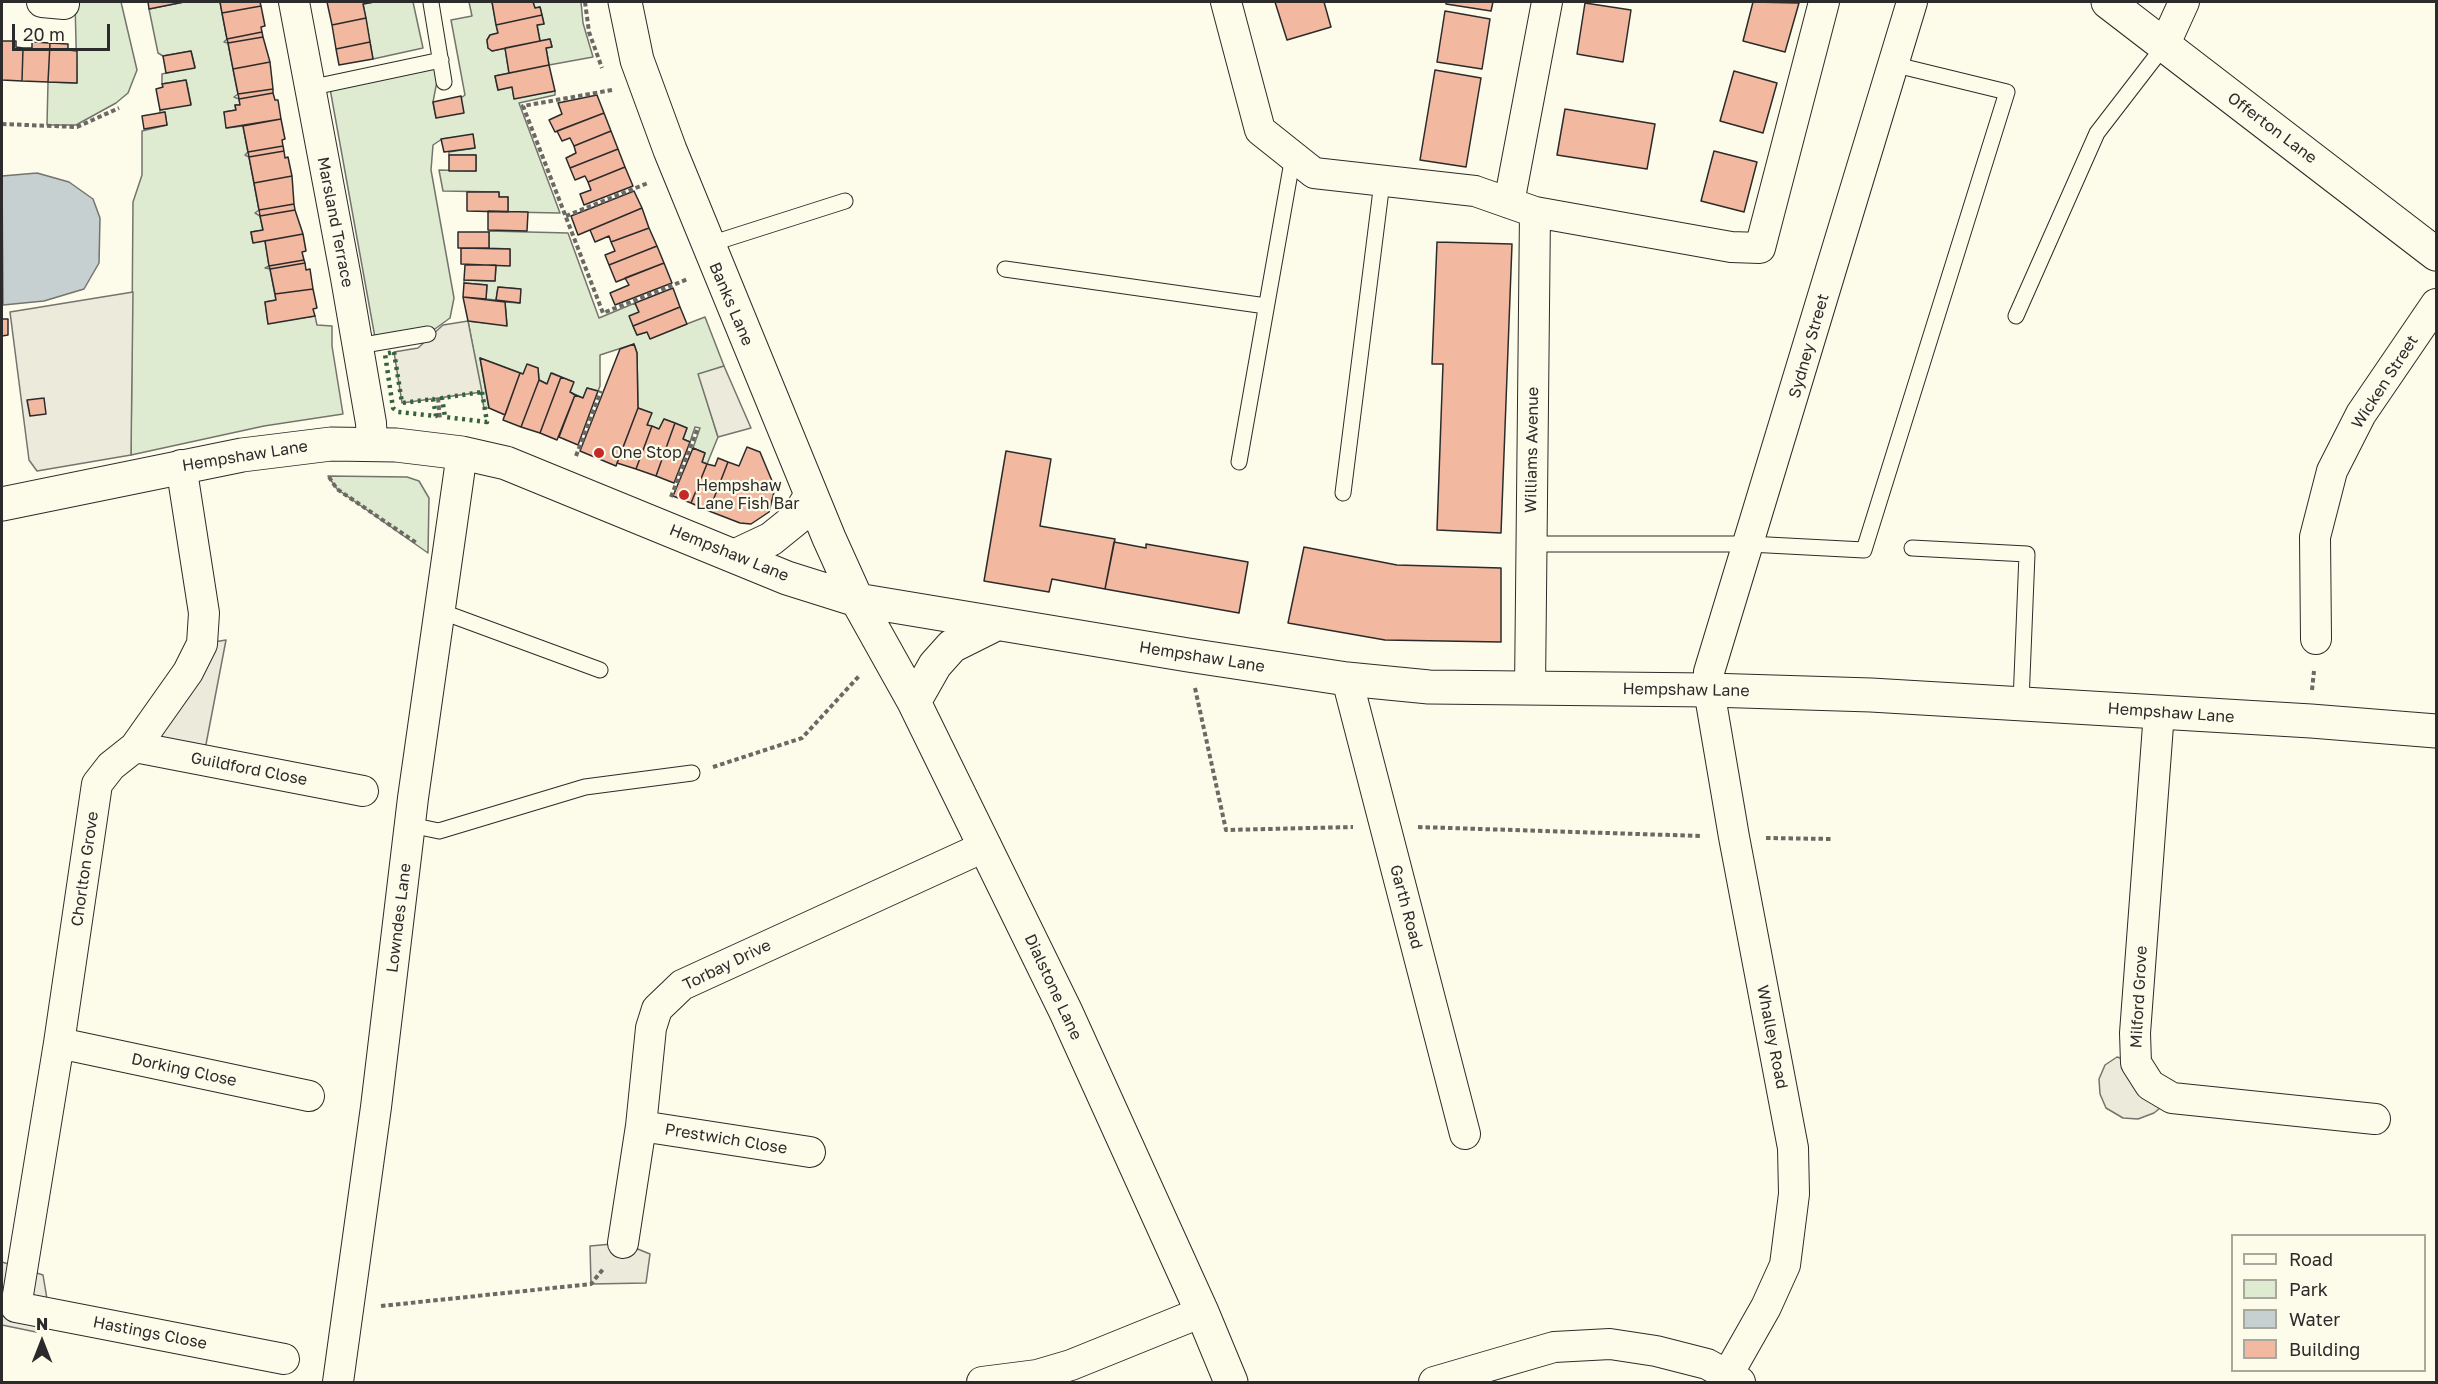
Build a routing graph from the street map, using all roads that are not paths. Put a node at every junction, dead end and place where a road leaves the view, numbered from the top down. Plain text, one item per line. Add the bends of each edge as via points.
1 (294, 2) edge
2 (625, 2) edge
3 (1226, 2) edge
4 (1547, 2) edge
5 (1824, 2) edge
6 (1912, 2) edge
7 (2108, 2) edge
8 (2184, 2) edge
9 (431, 3) edge
10 (2164, 46) junction
11 (441, 60) junction
12 (1892, 64) junction
13 (444, 82) dead end
14 (309, 88) junction
15 (1293, 156) junction
16 (1382, 182) junction
17 (846, 201) dead end
18 (1522, 207) junction
19 (707, 245) junction
20 (2436, 254) edge
21 (1005, 269) dead end
22 (2436, 304) edge
23 (1266, 306) junction
24 (2016, 316) dead end
25 (429, 334) dead end
26 (358, 346) junction
27 (372, 443) junction
28 (462, 453) junction
29 (1239, 462) dead end
30 (181, 465) junction
31 (1343, 493) dead end
32 (811, 495) junction
33 (2, 504) edge
34 (1531, 544) junction
35 (1749, 544) junction
36 (1912, 548) dead end
37 (737, 555) junction
38 (856, 600) junction
39 (440, 611) junction
40 (996, 624) junction
41 (2316, 639) road end
42 (600, 670) dead end
43 (1347, 679) junction
44 (1530, 689) junction
45 (1709, 690) junction
46 (914, 702) junction
47 (2021, 702) junction
48 (2159, 712) junction
49 (2436, 731) edge
50 (135, 747) junction
51 (692, 773) road end
52 (363, 791) dead end
53 (410, 825) junction
54 (986, 846) junction
55 (59, 1043) junction
56 (309, 1096) dead end
57 (2375, 1119) dead end
58 (641, 1126) junction
59 (1466, 1134) dead end
60 (810, 1152) dead end
61 (623, 1243) road end
62 (16, 1307) joint
63 (1202, 1312) junction
64 (284, 1359) dead end
65 (1734, 1378) edge
66 (338, 1383) edge
67 (982, 1383) edge
68 (1231, 1383) edge
69 (1434, 1383) edge

1 - 14 street, Marsland Terrace
2 - 19 street, Banks Lane via 640,70
3 - 15 street via 1260,130
4 - 18 street, Williams Avenue
5 - 18 street via 1760,248 1731,247
6 - 12 street, Sydney Street
7 - 10 street, Offerton Lane
8 - 10 street
9 - 11 lane
10 - 20 street, Offerton Lane
10 - 24 lane via 2097,133
11 - 13 lane
11 - 14 lane
12 - 35 street, Sydney Street
12 - 35 lane via 2007,92 1864,550
14 - 26 street, Marsland Terrace
15 - 16 street via 1314,173
15 - 23 lane
16 - 18 street via 1474,191
16 - 31 lane
17 - 19 lane
18 - 34 street, Williams Avenue
19 - 32 street, Banks Lane
21 - 23 lane
22 - 41 street, Wicken Street via 2361,414 2332,471 2315,537
23 - 29 lane
25 - 26 lane
26 - 27 street, Marsland Terrace
27 - 28 street, Hempshaw Lane
27 - 30 street, Hempshaw Lane via 291,447
28 - 37 street, Hempshaw Lane via 506,463
28 - 39 street, Lowndes Lane
30 - 33 street, Hempshaw Lane
30 - 50 street, Chorlton Grove via 204,614 202,644 188,672
32 - 37 street via 797,518 771,539
32 - 38 street, Banks Lane
34 - 35 lane
34 - 44 street, Williams Avenue
35 - 45 street, Sydney Street via 1709,672
36 - 47 lane via 2027,554
37 - 38 street, Hempshaw Lane via 787,578
38 - 40 street, Hempshaw Lane
38 - 46 street, Dialstone Lane
39 - 42 lane
39 - 53 street, Lowndes Lane
40 - 43 street, Hempshaw Lane
40 - 46 street via 952,646 935,665
43 - 44 street, Hempshaw Lane via 1429,687
43 - 59 street, Garth Road
44 - 45 street, Hempshaw Lane
45 - 47 street, Hempshaw Lane
45 - 65 street, Whalley Road via 1793,1148 1794,1194 1785,1265
46 - 54 street, Dialstone Lane
47 - 48 street, Hempshaw Lane
48 - 49 street, Hempshaw Lane
48 - 57 street, Milford Grove via 2135,1032 2136,1063 2150,1085 2172,1098
50 - 52 street, Guildford Close
50 - 55 street, Chorlton Grove via 111,766 97,784
51 - 53 lane via 585,787 439,831
53 - 66 street, Lowndes Lane
54 - 58 street, Torbay Drive via 682,985 657,1009 654,1019
54 - 63 street, Dialstone Lane
55 - 56 street, Dorking Close
55 - 62 street, Chorlton Grove
58 - 60 street, Prestwich Close
58 - 61 street, Torbay Drive
62 - 64 street, Hastings Close
63 - 67 street via 1071,1365 1037,1375
63 - 68 street, Dialstone Lane
65 - 69 street via 1707,1364 1656,1351 1599,1345 1554,1347

